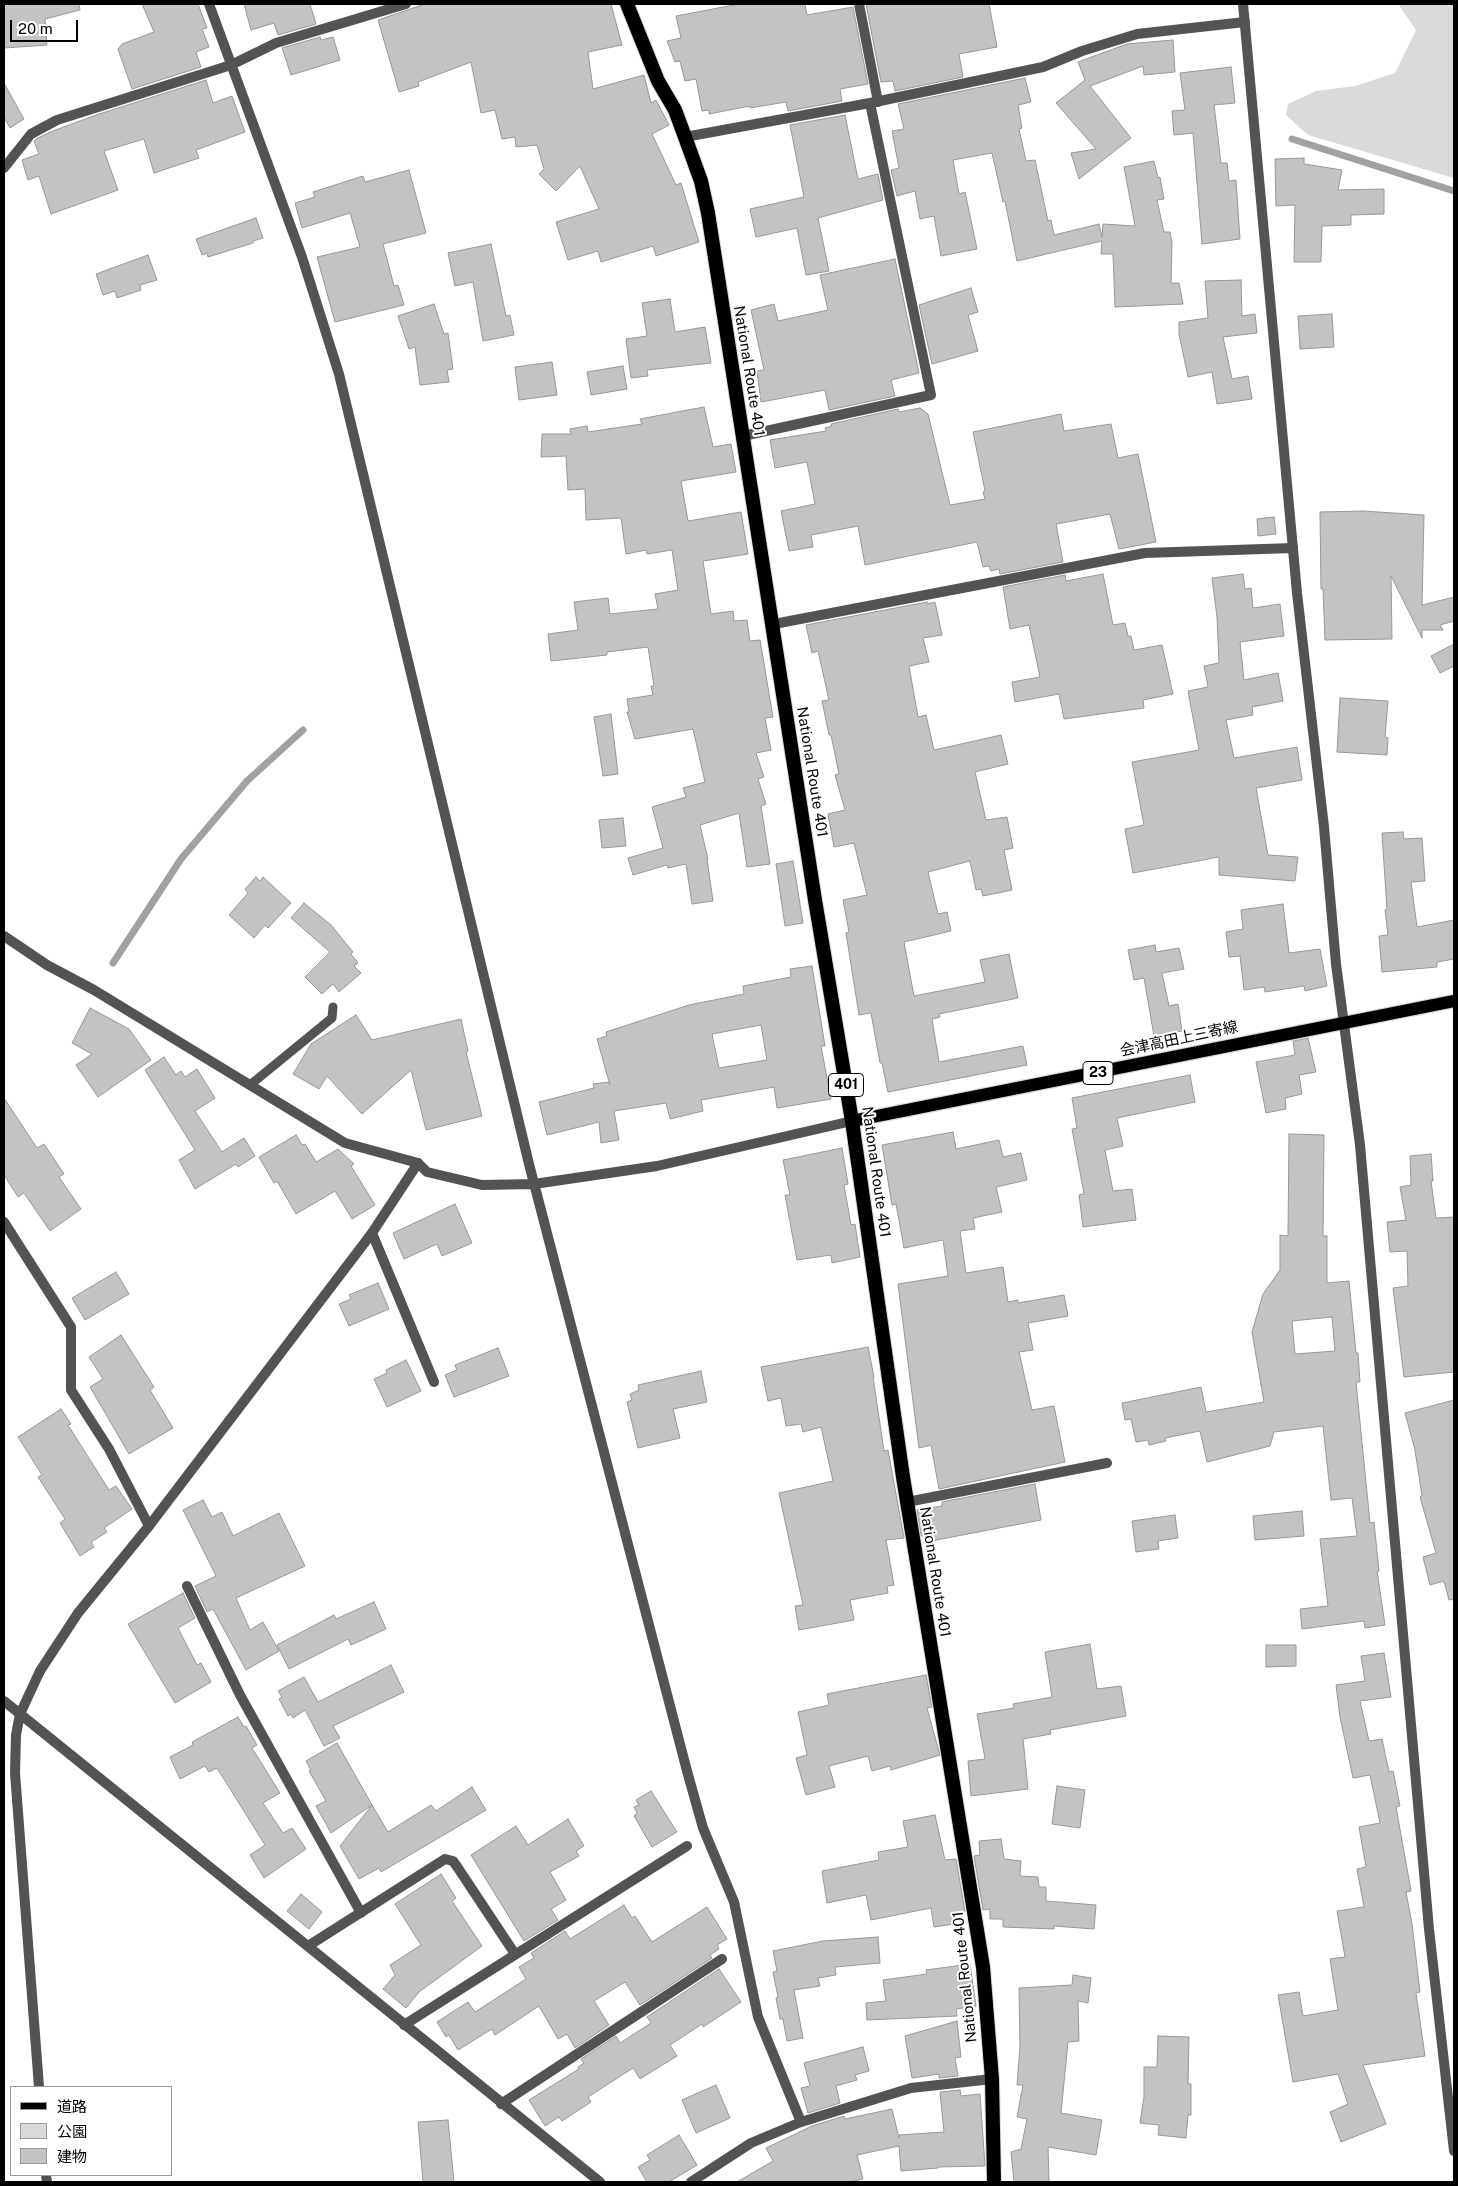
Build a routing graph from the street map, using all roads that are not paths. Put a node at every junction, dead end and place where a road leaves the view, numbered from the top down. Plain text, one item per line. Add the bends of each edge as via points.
1 (208, 4) edge
2 (406, 4) edge
3 (627, 4) edge
4 (859, 4) edge
5 (1243, 4) edge
6 (1245, 22) junction
7 (231, 65) junction
8 (874, 102) junction
9 (685, 137) junction
10 (4, 168) edge
11 (743, 436) junction
12 (1293, 548) junction
13 (774, 624) junction
14 (4, 936) edge
15 (1454, 1001) edge
16 (333, 1007) dead end
17 (1343, 1022) junction
18 (250, 1085) junction
19 (852, 1121) junction
20 (418, 1163) junction
21 (534, 1184) junction
22 (4, 1222) edge
23 (372, 1233) junction
24 (434, 1382) dead end
25 (1107, 1463) dead end
26 (907, 1502) junction
27 (149, 1526) junction
28 (187, 1586) dead end
29 (4, 1701) edge
30 (20, 1714) junction
31 (688, 1846) dead end
32 (361, 1913) junction
33 (308, 1946) junction
34 (515, 1954) junction
35 (722, 1959) dead end
36 (404, 2024) junction
37 (992, 2079) junction
38 (40, 2086) edge
39 (501, 2104) junction
40 (801, 2122) junction
41 (1454, 2151) edge
42 (597, 2180) edge
43 (584, 2182) edge
44 (691, 2182) edge
45 (994, 2182) edge

1 - 7 street
2 - 7 street via 276,43
3 - 9 highway, National Route 401 / 401
4 - 8 street
5 - 6 street
6 - 8 street via 1137,34 1042,67
6 - 12 street
7 - 10 street via 57,120 31,134
7 - 21 street via 302,257 339,374
8 - 9 street
8 - 11 street via 931,395
9 - 11 highway, National Route 401 / 401 via 701,180 708,213
11 - 13 highway, National Route 401 / 401
12 - 13 street via 1145,554
12 - 17 street
13 - 19 highway, National Route 401 / 401
14 - 18 street via 47,965
15 - 17 main road, 会津高田上三寄線 / 23
16 - 18 lane via 332,1018
17 - 19 main road, 会津高田上三寄線 / 23
17 - 41 street via 1360,1146 1429,1929
18 - 20 street via 346,1143
19 - 21 street via 657,1166
19 - 26 highway, National Route 401 / 401
20 - 21 street via 427,1172 482,1185
20 - 23 street
21 - 40 street via 703,1828 734,1902 758,2017
22 - 27 street via 71,1327 71,1390 109,1449
23 - 24 street
23 - 27 street
25 - 26 street
26 - 37 highway, National Route 401 / 401 via 983,1967
27 - 30 street via 78,1613 40,1671
28 - 32 street via 240,1695
29 - 30 street
30 - 33 street
30 - 38 street via 14,1773
31 - 34 street
32 - 33 street
32 - 34 street via 445,1859 453,1861
33 - 36 street
34 - 36 street
35 - 39 street
36 - 39 street
37 - 40 street via 911,2088
37 - 45 highway, National Route 401 / 401
39 - 42 street
40 - 44 street via 751,2143
42 - 43 street

